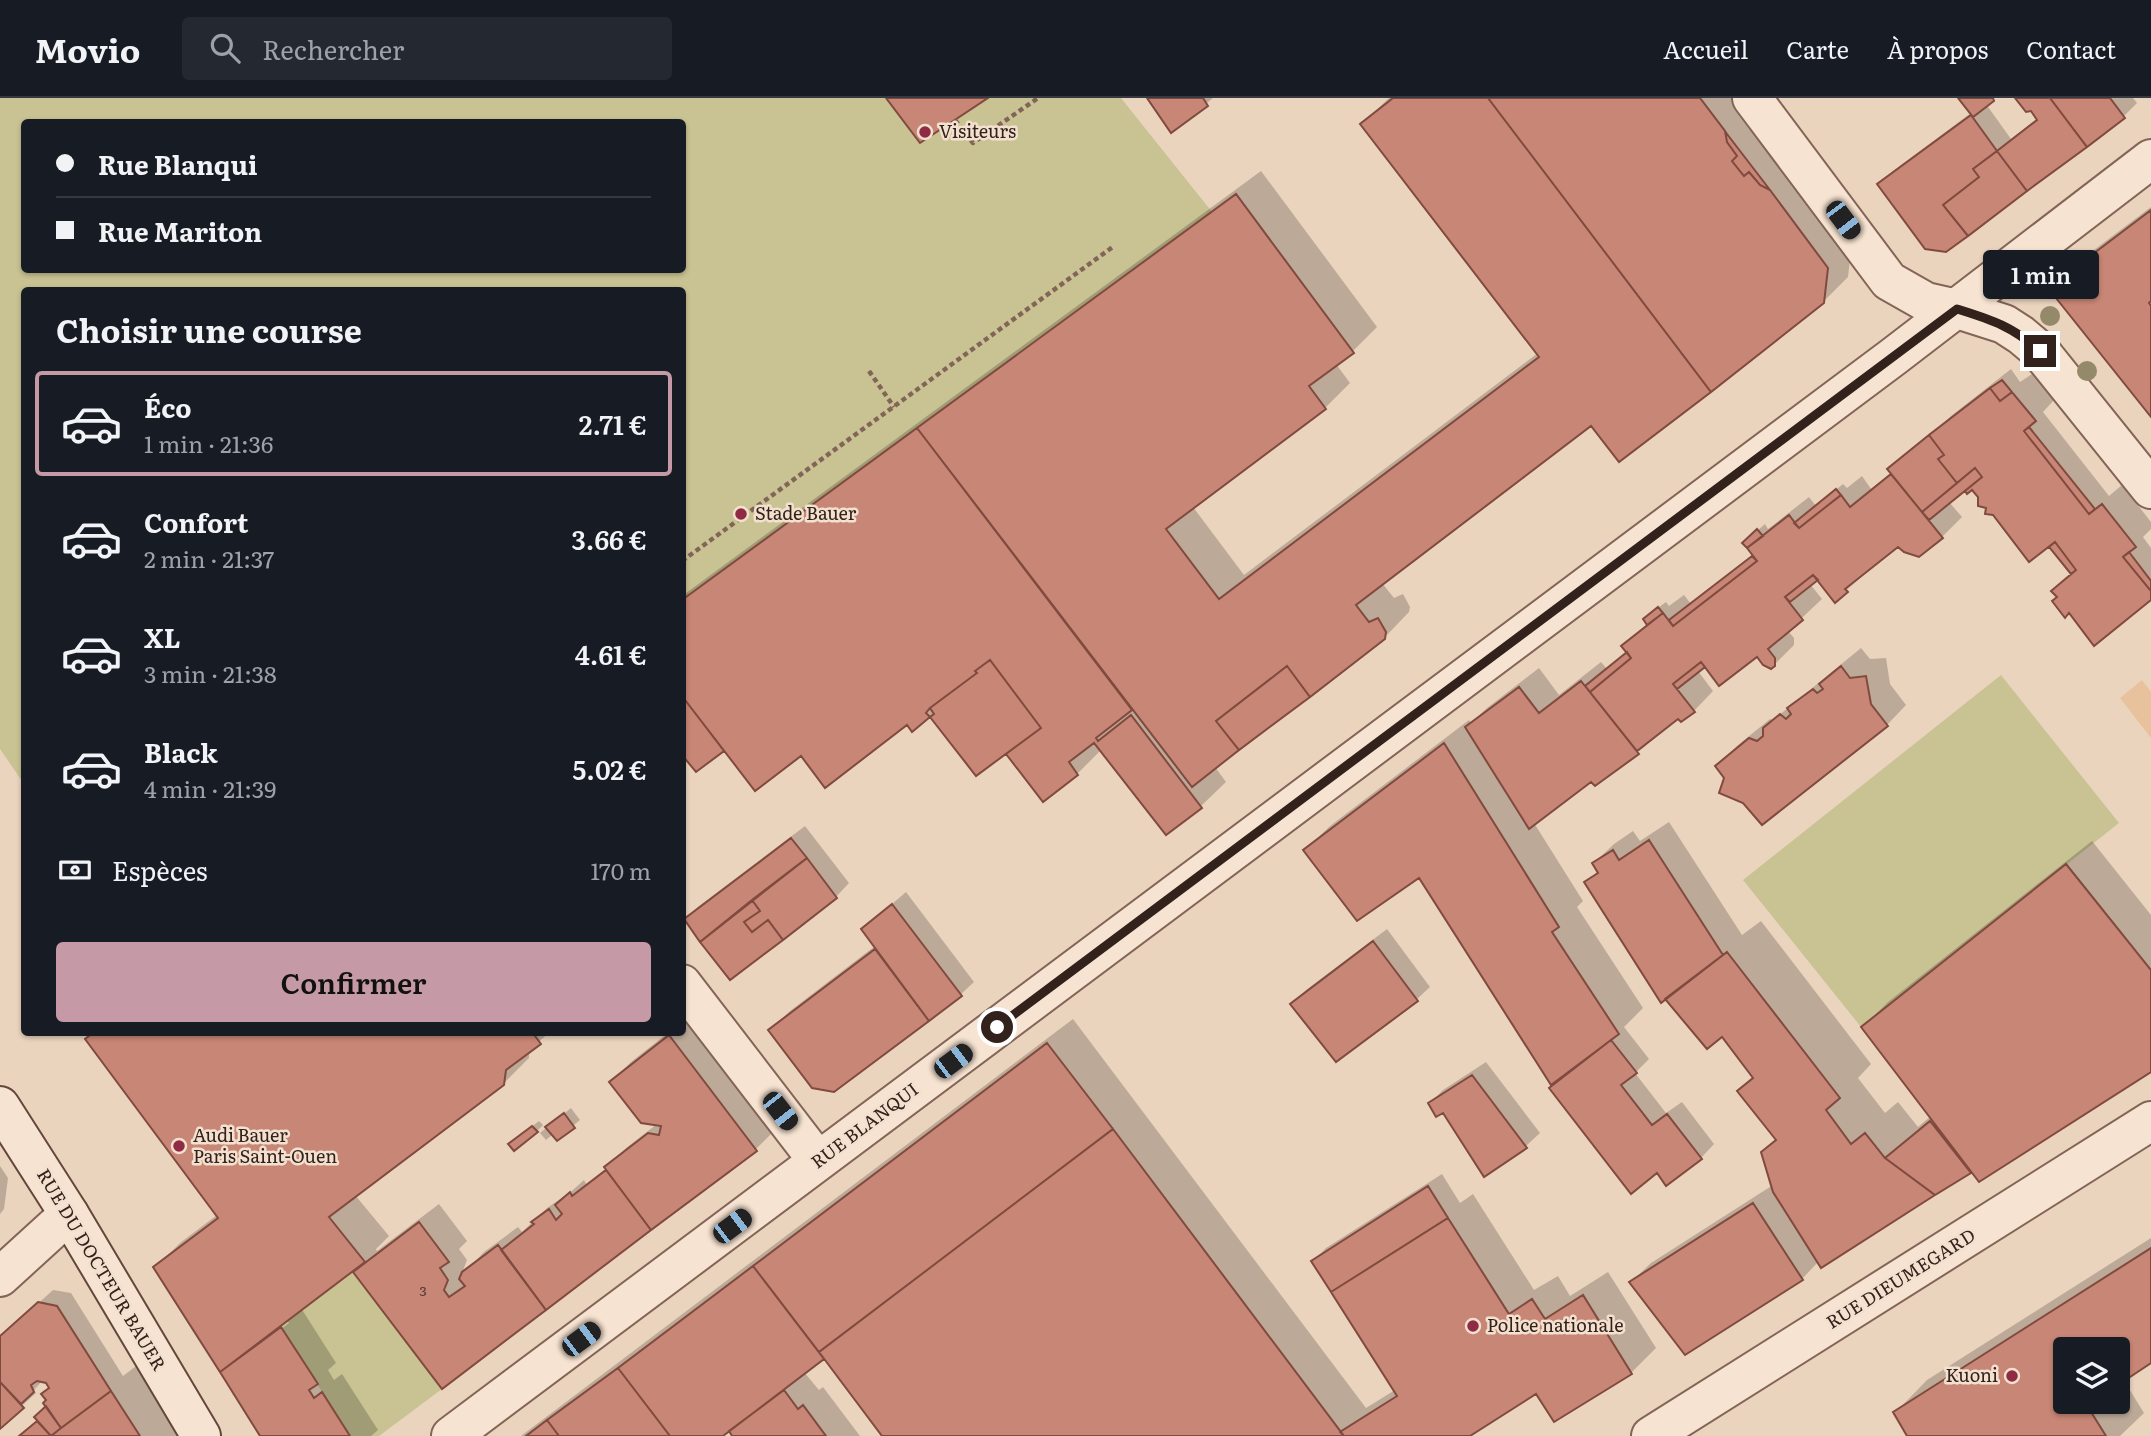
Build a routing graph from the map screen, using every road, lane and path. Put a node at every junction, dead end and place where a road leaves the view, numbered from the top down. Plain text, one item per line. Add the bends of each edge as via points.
1 (1038, 98) edge
2 (1752, 98) edge
3 (955, 120) dead end
4 (2151, 159) edge
5 (1114, 246) dead end
6 (1957, 309) junction
7 (869, 371) dead end
8 (894, 407) junction
9 (2151, 489) edge
10 (686, 558) edge
11 (686, 989) edge
12 (0, 1106) edge
13 (2151, 1121) edge
14 (818, 1161) junction
15 (68, 1214) junction
16 (0, 1277) edge
17 (201, 1436) edge
18 (451, 1436) edge
19 (1651, 1436) edge

1 - 3 path via 972,143
2 - 6 street via 1889,281 1926,302
4 - 6 street, RUE BLANQUI
5 - 8 path
6 - 9 street via 2004,324 2040,351
6 - 14 street, RUE BLANQUI
7 - 8 path
8 - 10 path
11 - 14 street
12 - 15 street, RUE DU DOCTEUR BAUER
13 - 19 street, RUE DIEUMEGARD
14 - 18 street, RUE BLANQUI
15 - 16 street
15 - 17 street, RUE DU DOCTEUR BAUER

